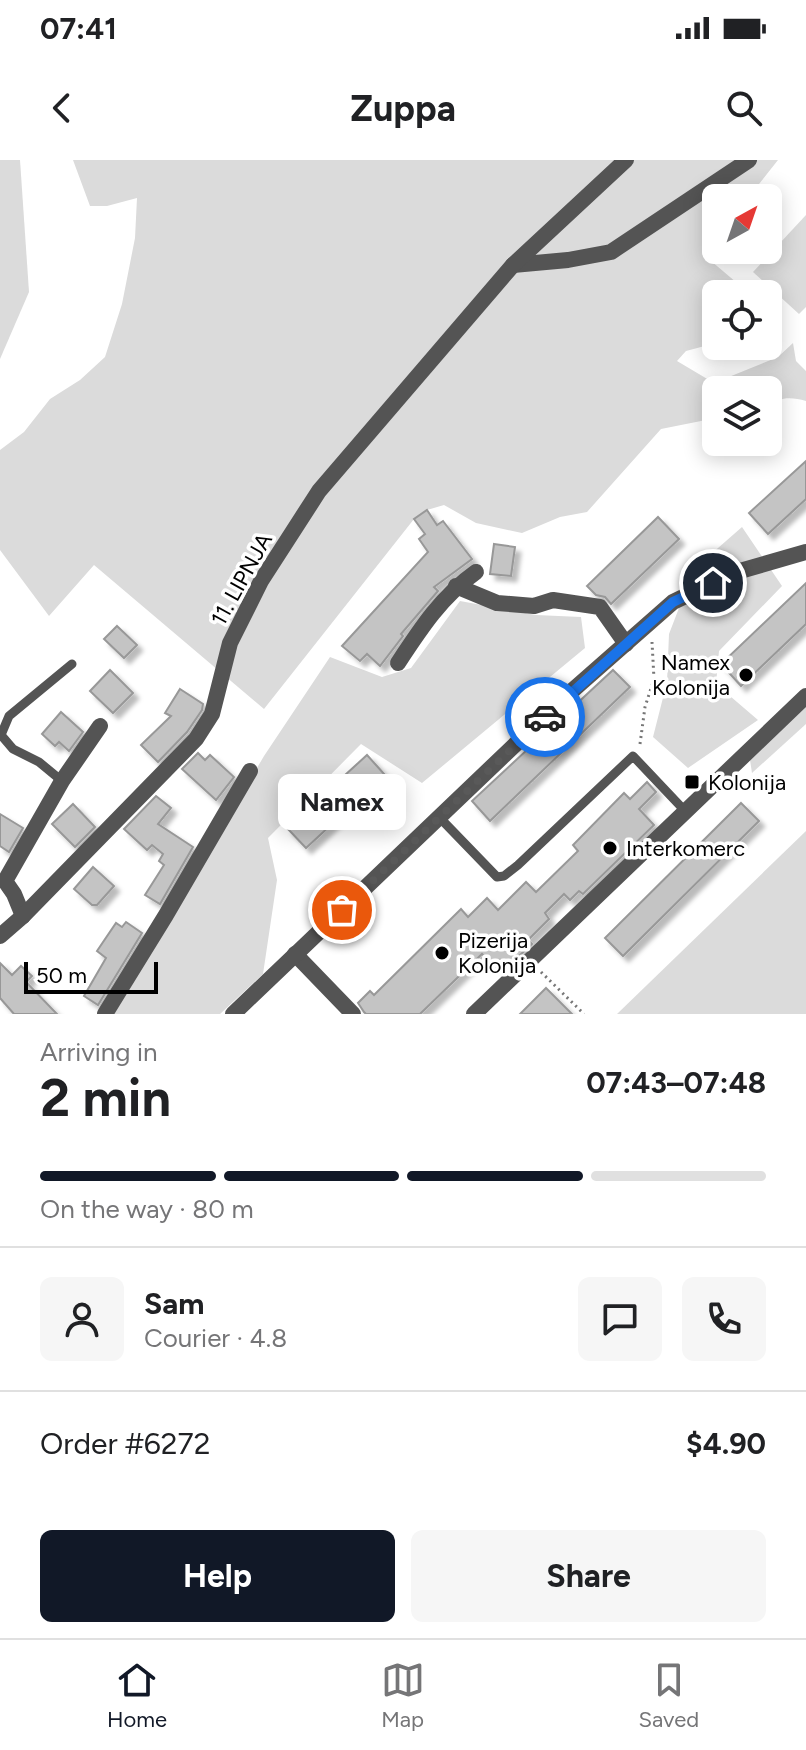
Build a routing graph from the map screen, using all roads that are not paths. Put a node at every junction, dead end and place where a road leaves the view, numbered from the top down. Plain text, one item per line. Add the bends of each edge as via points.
1 (626, 160) edge
2 (749, 160) edge
3 (513, 265) junction
4 (806, 552) edge
5 (476, 572) dead end
6 (456, 586) junction
7 (626, 644) junction
8 (398, 663) dead end
9 (72, 664) dead end
10 (806, 696) edge
11 (100, 726) dead end
12 (250, 771) dead end
13 (62, 781) junction
14 (686, 812) junction
15 (439, 817) junction
16 (23, 916) junction
17 (0, 936) edge
18 (295, 954) junction
19 (105, 1014) edge
20 (233, 1014) edge
21 (353, 1014) edge
22 (474, 1014) edge

1 - 3 street, 11. LIPNJA
2 - 3 street via 611,252
3 - 16 street, 11. LIPNJA via 319,491 261,581 230,643 212,714 196,739
4 - 7 street via 733,573 673,602
5 - 6 street
6 - 7 street via 497,603 534,606 553,600 600,607
6 - 8 street
7 - 15 street
9 - 13 lane via 9,716 1,735
10 - 14 street
11 - 13 street
12 - 19 street
13 - 16 street via 5,881
14 - 15 lane via 633,756 497,877
14 - 22 street
15 - 18 street
16 - 17 street, 11. LIPNJA
18 - 20 street
18 - 21 street

